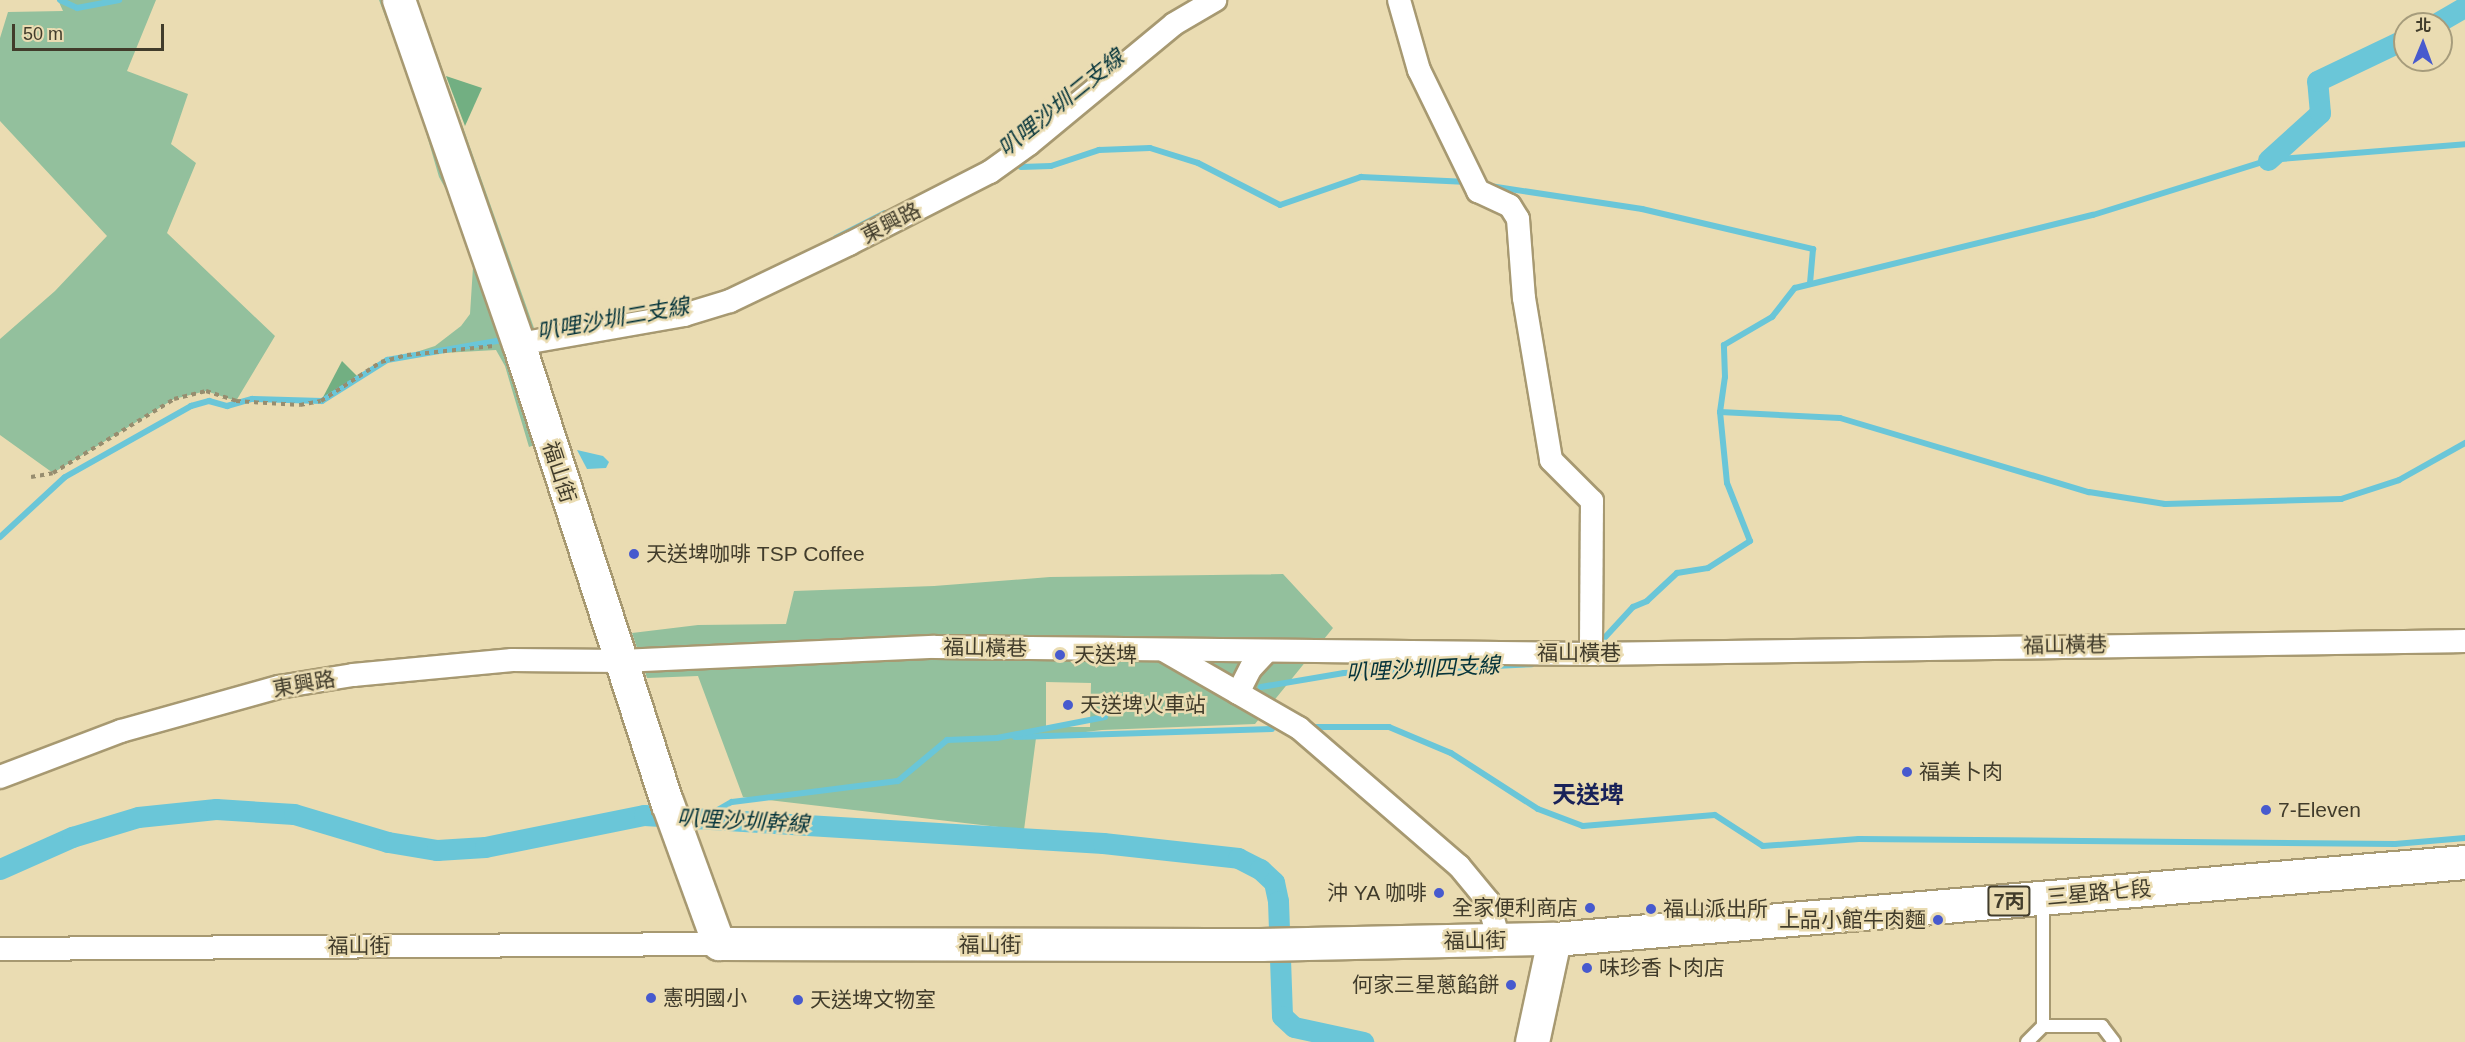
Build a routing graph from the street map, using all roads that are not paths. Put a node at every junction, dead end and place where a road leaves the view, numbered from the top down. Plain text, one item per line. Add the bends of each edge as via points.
1 (399, 0) edge
2 (1215, 0) edge
3 (1399, 0) edge
4 (519, 344) junction
5 (2465, 641) edge
6 (1164, 650) junction
7 (1268, 651) junction
8 (1591, 654) junction
9 (621, 661) junction
10 (1239, 693) junction
11 (0, 777) edge
12 (2465, 862) edge
13 (2043, 898) junction
14 (1554, 939) junction
15 (1499, 940) junction
16 (719, 944) junction
17 (0, 949) edge
18 (2043, 1026) junction
19 (1532, 1042) edge
20 (2027, 1042) edge
21 (2114, 1042) edge

1 - 4 street, 福山街
2 - 4 street, 東興路 via 1174,24 990,172 849,244 730,301 684,315
3 - 8 street via 1419,70 1478,191 1509,206 1518,219 1524,298 1551,460 1592,501
4 - 9 street, 福山街
5 - 8 street, 福山橫巷
6 - 7 street, 福山橫巷
6 - 9 street, 福山橫巷 via 935,647
6 - 10 street
7 - 8 street, 福山橫巷
7 - 10 street via 1251,668
9 - 11 street, 東興路 via 512,660 353,675 279,687 121,731
9 - 16 street, 福山街
10 - 15 street via 1299,728 1459,866 1488,901
12 - 13 main road, 三星路七段 / 7丙
13 - 14 main road, 三星路七段 / 7丙
13 - 18 lane
14 - 15 street, 福山街
14 - 19 main road
15 - 16 street, 福山街 via 1275,945
16 - 17 street, 福山街
18 - 20 lane
18 - 21 lane via 2102,1026

